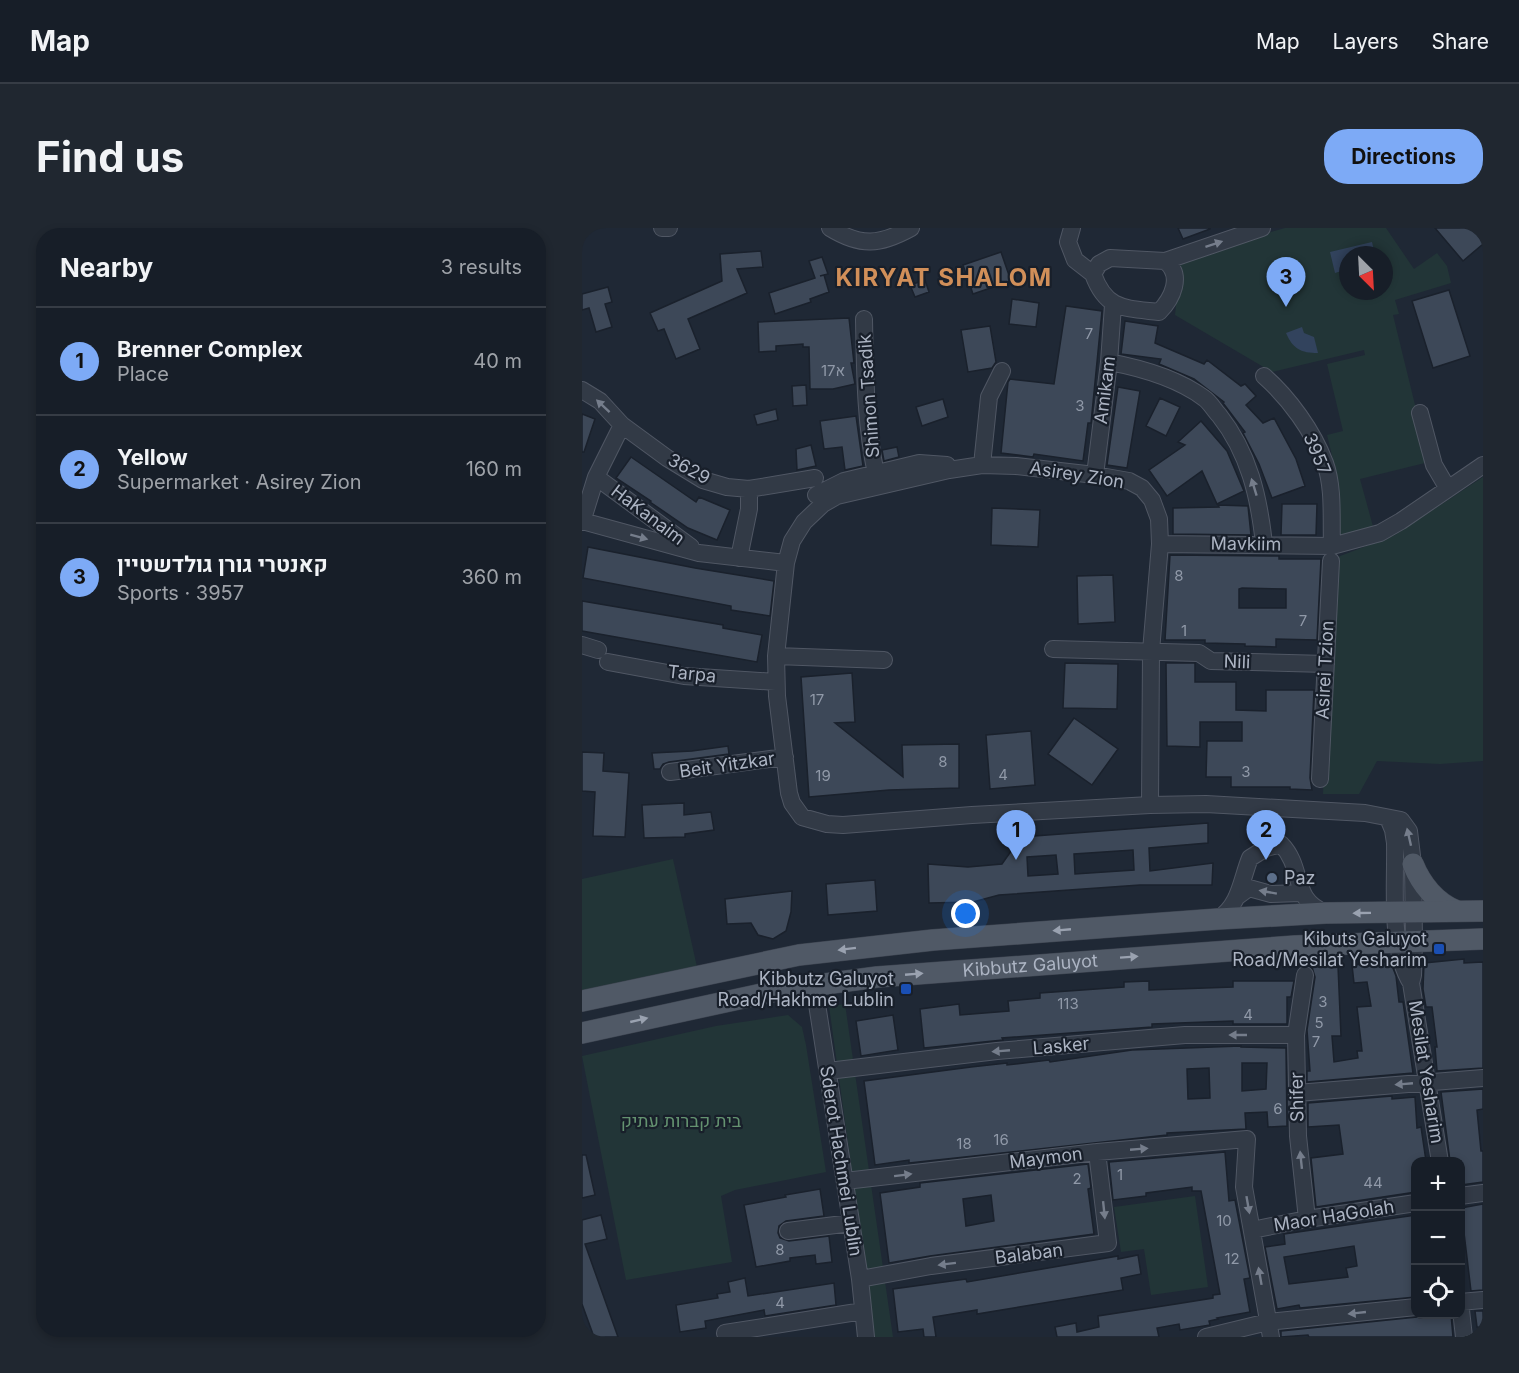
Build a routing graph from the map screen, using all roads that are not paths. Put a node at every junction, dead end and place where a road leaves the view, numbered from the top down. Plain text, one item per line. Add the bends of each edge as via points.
1 (662, 228) edge
2 (669, 228) edge
3 (830, 228) edge
4 (911, 228) edge
5 (1072, 228) edge
6 (1262, 228) edge
7 (1165, 261) junction
8 (1093, 274) junction
9 (1113, 305) junction
10 (864, 319) dead end
11 (1109, 362) junction
12 (1002, 371) dead end
13 (1264, 376) dead end
14 (582, 390) edge
15 (1420, 413) dead end
16 (622, 424) junction
17 (1483, 465) edge
18 (977, 466) junction
19 (876, 474) junction
20 (1095, 475) junction
21 (596, 477) junction
22 (815, 478) dead end
23 (749, 489) junction
24 (1448, 489) junction
25 (583, 514) edge
26 (792, 542) junction
27 (1160, 544) junction
28 (1264, 544) junction
29 (699, 553) junction
30 (1331, 554) junction
31 (739, 558) junction
32 (786, 563) junction
33 (582, 645) edge
34 (1053, 649) dead end
35 (1151, 651) junction
36 (776, 656) junction
37 (884, 660) dead end
38 (1326, 664) junction
39 (776, 682) junction
40 (784, 757) junction
41 (670, 772) dead end
42 (1320, 779) dead end
43 (1150, 805) junction
44 (1388, 818) junction
45 (1413, 864) junction
46 (1301, 893) junction
47 (1238, 896) junction
48 (1405, 911) junction
49 (1457, 911) junction
50 (1483, 911) edge
51 (1326, 913) junction
52 (1218, 919) junction
53 (1483, 939) edge
54 (1406, 942) junction
55 (1305, 975) dead end
56 (814, 985) junction
57 (582, 1001) edge
58 (582, 1033) edge
59 (1296, 1035) junction
60 (828, 1071) junction
61 (1483, 1078) edge
62 (1429, 1083) junction
63 (1297, 1093) junction
64 (1097, 1152) junction
65 (1439, 1157) edge
66 (845, 1181) junction
67 (1483, 1193) edge
68 (1465, 1195) edge
69 (1411, 1204) edge
70 (1307, 1218) junction
71 (851, 1223) junction
72 (1252, 1230) junction
73 (788, 1231) dead end
74 (860, 1279) junction
75 (1483, 1300) edge
76 (1465, 1301) edge
77 (1411, 1308) edge
78 (863, 1311) junction
79 (1462, 1319) edge
80 (1269, 1330) edge
81 (725, 1333) dead end
82 (866, 1337) edge
83 (1206, 1337) edge
84 (1464, 1337) edge

1 - 2 street
3 - 4 street via 867,243 891,239
5 - 8 street via 1068,242 1075,260
7 -> 6 street
7 - 8 street via 1110,258 1099,264
7 - 9 street via 1174,272 1175,284 1168,303 1159,312
8 - 9 street via 1099,290
9 - 11 street, Amikam
10 - 19 street, Shimon Tsadik via 865,383
11 - 20 street, Amikam
28 -> 11 street via 1256,488 1244,457 1234,435 1206,399 1168,379
12 - 18 street via 989,398
13 - 30 street, 3957 via 1296,412 1325,464 1331,495
16 -> 14 street, 3629
15 - 24 street via 1434,465
16 - 21 street
16 - 23 street, 3629 via 703,480
17 - 24 street, Mavkiim
18 - 19 street via 919,464
18 - 20 street, Asirey Zion
18 - 26 street, Asirey Zion via 837,496 811,514
19 - 26 street via 835,484 812,498 796,519
20 - 27 street, Asirey Zion via 1129,481 1142,488 1159,519
21 - 25 street
21 - 29 street, HaKanaim
22 - 23 street, 3629
23 - 31 street
24 - 30 street, Mavkiim via 1380,533
25 -> 29 street, HaKanaim
26 - 32 street, Asirey Zion
27 - 28 street, Mavkiim
27 - 35 street, Asirey Zion
28 - 30 street, Mavkiim
29 - 31 street, HaKanaim
30 - 38 street, Asirei Tzion
31 - 32 street, HaKanaim
32 - 36 street, Asirey Zion
33 - 39 street, Tarpa via 603,656 684,676
34 - 35 street, Nili
35 - 38 street, Nili via 1199,653 1211,661
35 - 43 street, Asirey Zion
36 - 37 street
36 - 39 street, Asirey Zion
38 - 42 street, Asirei Tzion
39 - 40 street, Asirey Zion
40 - 41 street, Beit Yitzkar
40 - 43 street, Asirey Zion via 792,803 801,817 827,824
43 - 44 street via 1239,804
45 -> 44 street via 1406,824
44 - 48 street
45 - 48 street
45 - 49 main road via 1436,898
46 -> 47 street via 1271,894 1249,888
46 - 47 street via 1293,861 1281,844 1250,858
46 - 51 street via 1312,907
47 - 52 street
48 - 49 main road, Kibbutz Galuyot
48 -> 51 main road, Kibbutz Galuyot
48 - 54 street, Mesilat Yesharim
49 - 50 main road, Kibbutz Galuyot
51 - 52 main road, Kibbutz Galuyot
52 -> 57 main road, Kibbutz Galuyot via 799,954
53 - 54 main road, Kibbutz Galuyot
56 -> 54 main road, Kibbutz Galuyot via 1120,958
54 - 62 street, Mesilat Yesharim via 1406,976 1411,983
55 - 59 street, Shifer
58 -> 56 main road, Kibbutz Galuyot
56 - 60 street, Sderot Hachmei Lublin
59 -> 60 street, Lasker via 1173,1036
59 - 63 street, Shifer
60 - 66 street, Sderot Hachmei Lublin
61 - 62 street
62 -> 63 street
62 - 65 street, Mesilat Yesharim
70 -> 63 street, Shifer
66 -> 64 street, Maymon
64 -> 72 street, Maymon via 1247,1139 1244,1187
64 -> 74 street, Balaban via 1108,1243
66 - 71 street, Sderot Hachmei Lublin
67 - 68 street
69 - 70 street, Maor HaGolah
70 - 72 street, Maor HaGolah
71 - 73 street
71 - 74 street, Sderot Hachmei Lublin
80 -> 72 street
74 - 78 street, Sderot Hachmei Lublin
75 - 76 street
77 -> 80 street
78 - 81 street
78 - 82 street, Sderot Hachmei Lublin
79 - 84 street
80 - 83 street

